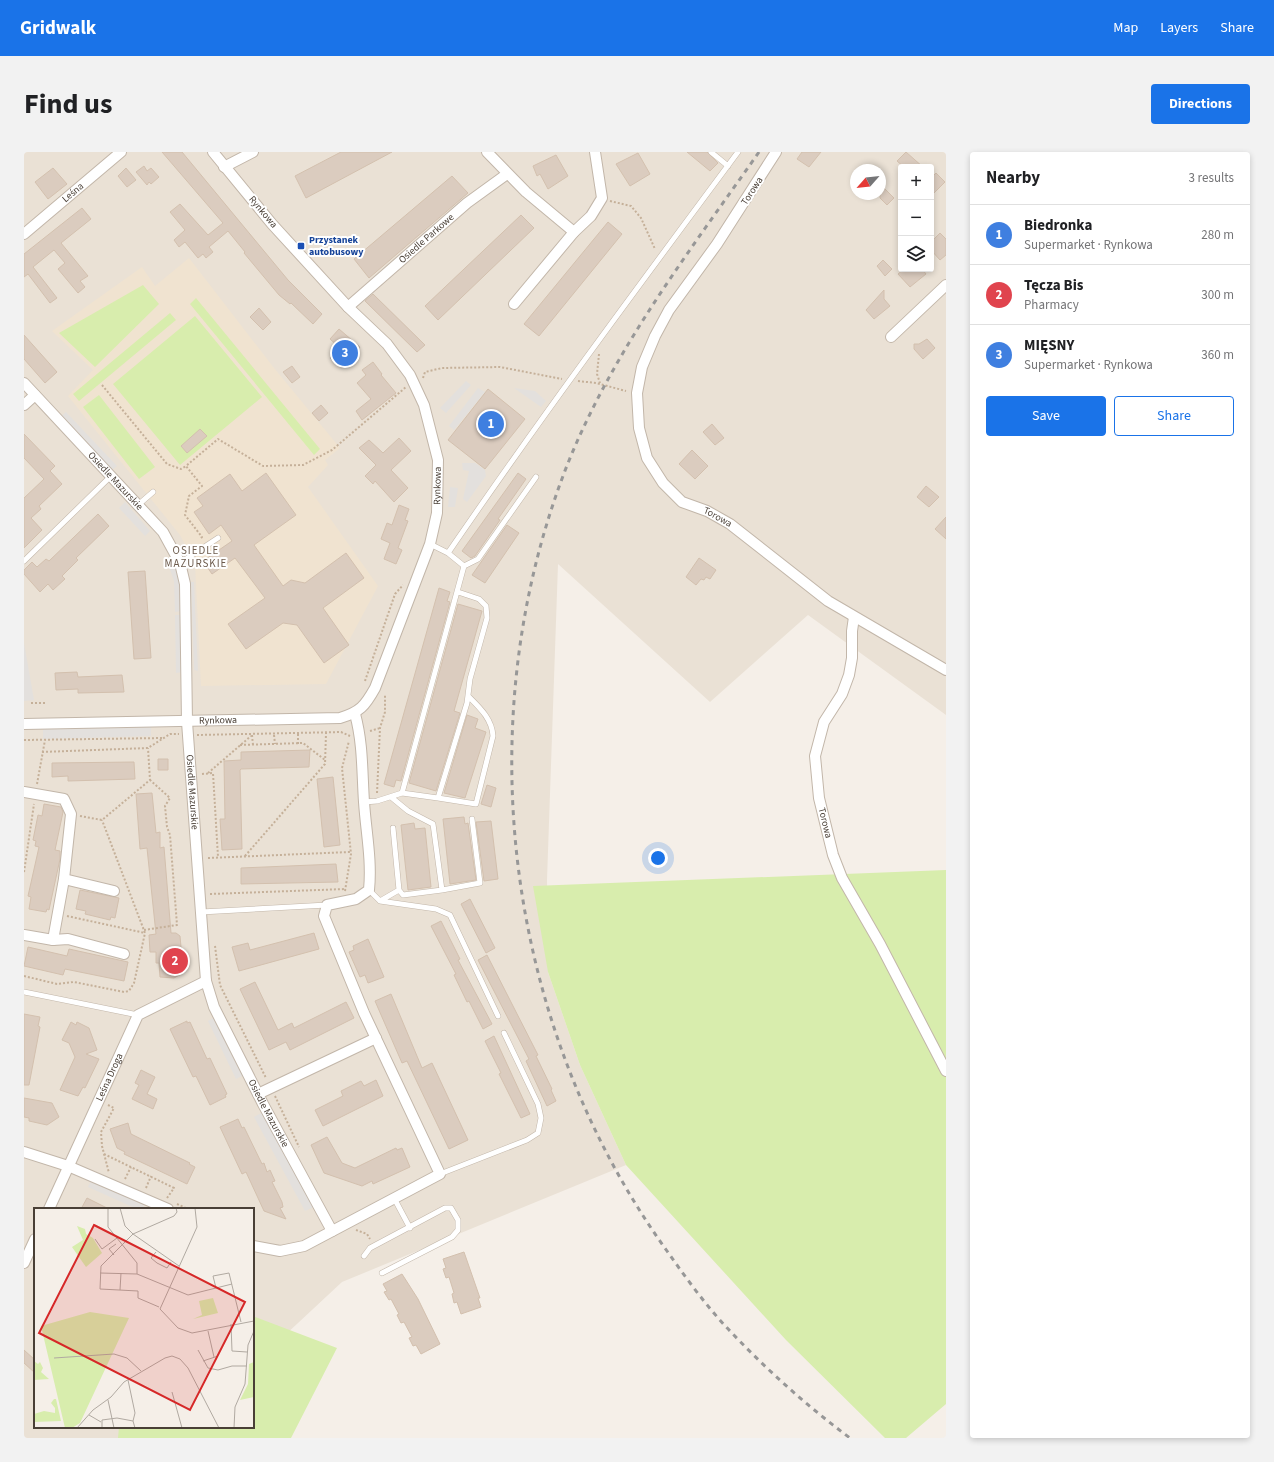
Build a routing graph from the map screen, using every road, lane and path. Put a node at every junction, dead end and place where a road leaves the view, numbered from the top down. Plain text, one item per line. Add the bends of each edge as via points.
1 (121, 152) edge
2 (213, 152) edge
3 (253, 152) edge
4 (487, 152) edge
5 (595, 152) edge
6 (711, 152) edge
7 (738, 152) edge
8 (776, 152) edge
9 (728, 166) junction
10 (224, 167) junction
11 (507, 174) junction
12 (602, 198) junction
13 (574, 232) junction
14 (24, 234) edge
15 (659, 257) junction
16 (946, 285) edge
17 (514, 304) dead end
18 (348, 307) junction
19 (891, 337) dead end
20 (600, 339) junction
21 (405, 380) dead end
22 (571, 380) junction
23 (422, 381) dead end
24 (24, 383) edge
25 (600, 384) junction
26 (102, 385) dead end
27 (408, 386) junction
28 (411, 390) dead end
29 (637, 393) junction
30 (35, 395) junction
31 (24, 405) edge
32 (186, 466) junction
33 (111, 476) junction
34 (536, 477) dead end
35 (153, 492) dead end
36 (138, 505) junction
37 (218, 538) dead end
38 (197, 542) dead end
39 (430, 544) junction
40 (448, 553) junction
41 (24, 561) edge
42 (180, 563) junction
43 (464, 566) junction
44 (407, 580) dead end
45 (458, 592) junction
46 (854, 618) junction
47 (946, 670) edge
48 (364, 684) dead end
49 (385, 695) dead end
50 (468, 696) junction
51 (31, 703) dead end
52 (45, 703) dead end
53 (355, 714) junction
54 (188, 722) junction
55 (24, 724) edge
56 (326, 733) junction
57 (274, 734) junction
58 (298, 734) junction
59 (188, 735) junction
60 (252, 735) junction
61 (164, 738) junction
62 (24, 740) edge
63 (45, 740) junction
64 (275, 744) junction
65 (298, 744) junction
66 (240, 745) junction
67 (253, 745) junction
68 (148, 748) junction
69 (42, 752) junction
70 (325, 760) junction
71 (202, 774) dead end
72 (207, 774) junction
73 (150, 780) junction
74 (24, 792) edge
75 (402, 793) junction
76 (35, 794) junction
77 (391, 797) junction
78 (438, 798) junction
79 (377, 801) junction
80 (364, 802) junction
81 (70, 814) junction
82 (472, 819) dead end
83 (102, 820) junction
84 (393, 828) dead end
85 (350, 852) junction
86 (245, 856) junction
87 (218, 857) junction
88 (208, 858) dead end
89 (24, 872) edge
90 (64, 880) junction
91 (346, 889) junction
92 (369, 890) junction
93 (399, 890) junction
94 (442, 890) junction
95 (114, 891) dead end
96 (210, 894) dead end
97 (380, 901) junction
98 (344, 903) junction
99 (327, 905) junction
100 (201, 912) junction
101 (58, 914) junction
102 (144, 931) junction
103 (24, 935) edge
104 (53, 940) junction
105 (215, 943) dead end
106 (124, 954) dead end
107 (24, 976) edge
108 (206, 981) junction
109 (24, 992) edge
110 (138, 1015) junction
111 (498, 1016) dead end
112 (504, 1033) dead end
113 (376, 1038) junction
114 (946, 1071) edge
115 (271, 1088) junction
116 (258, 1094) junction
117 (99, 1098) junction
118 (300, 1149) dead end
119 (24, 1152) edge
120 (104, 1154) junction
121 (68, 1166) junction
122 (131, 1167) junction
123 (110, 1173) dead end
124 (440, 1174) junction
125 (151, 1176) junction
126 (125, 1180) dead end
127 (146, 1190) dead end
128 (394, 1198) junction
129 (162, 1206) edge
130 (49, 1208) edge
131 (348, 1222) junction
132 (410, 1228) junction
133 (332, 1231) junction
134 (34, 1243) edge
135 (254, 1246) edge
136 (374, 1246) junction
137 (364, 1256) dead end
138 (24, 1263) edge
139 (382, 1273) dead end

1 - 14 street, Leśna
2 - 10 street, Rynkowa
3 - 10 street
4 - 11 street
5 - 12 street
6 - 9 lane
7 - 9 lane
8 - 29 street, Torowa via 717,244 669,310 642,367
9 - 15 lane
10 - 18 street, Rynkowa
11 - 13 street
11 - 18 street, Osiedle Parkowe via 467,203
12 - 13 street via 591,216
12 - 15 path via 631,206 641,218
13 - 17 street
15 - 20 lane
16 - 19 street
18 - 39 street, Rynkowa via 387,344 410,375 424,405 438,460 437,513
20 - 22 lane
20 - 25 path via 597,374
21 - 27 path
22 - 23 path via 500,367 442,368 424,372
22 - 25 path
22 - 40 lane
24 - 30 street, Osiedle Mazurskie
25 - 29 path
26 - 32 path via 167,464 181,469
27 - 28 path
27 - 32 path via 332,450 303,465 263,466 218,439
29 - 46 street, Torowa via 639,428 647,458 663,484 682,502 707,511 730,524 828,601
30 - 31 street
30 - 33 street, Osiedle Mazurskie
32 - 38 path via 202,486 189,496 185,515 202,537
33 - 36 street, Osiedle Mazurskie
33 - 41 lane
34 - 43 lane via 478,559
35 - 36 lane
36 - 42 street, Osiedle Mazurskie via 164,532
37 - 42 lane
39 - 40 lane
39 - 53 street, Rynkowa via 375,688 366,704
40 - 43 lane
42 - 54 street, Osiedle Mazurskie via 185,584 187,614
43 - 45 lane
44 - 48 path via 395,594
45 - 50 lane via 479,599 486,606 487,618 470,678
45 - 75 lane
46 - 47 street
46 - 114 street, Torowa via 849,675 842,694 824,722 815,756 822,812 842,878 880,944
49 - 79 path via 385,712 380,728
50 - 78 lane
50 - 78 lane via 483,711 492,727 493,736 476,804
51 - 52 path
53 - 54 street, Rynkowa via 340,718
53 - 80 street via 361,734
54 - 55 street, Rynkowa
54 - 59 street, Osiedle Mazurskie
56 - 58 path
56 - 70 path
56 - 85 path via 341,732 351,736 342,768
57 - 58 path
57 - 60 path
57 - 64 path
58 - 65 path
59 - 60 path
59 - 61 path via 170,734
59 - 100 street, Osiedle Mazurskie
60 - 66 path
60 - 67 path
61 - 63 path
61 - 68 path
62 - 63 path
63 - 69 path
64 - 65 path
64 - 67 path
65 - 70 path via 303,743
66 - 67 path
66 - 72 path
68 - 69 path
68 - 73 path
69 - 76 path
70 - 86 path via 325,764
71 - 72 path
72 - 87 path via 213,773
73 - 83 path
73 - 102 path via 170,798 164,806 170,835 177,925
74 - 76 street
75 - 77 lane
75 - 78 lane
76 - 81 street via 64,799
76 - 89 path
77 - 79 lane
77 - 94 lane via 408,811 433,824
79 - 80 lane
80 - 92 street via 370,847
81 - 83 path
81 - 90 street
82 - 94 lane via 480,883
83 - 102 path
84 - 93 lane
85 - 86 path
85 - 91 path
86 - 87 path
87 - 88 path
90 - 95 street
90 - 101 street
91 - 96 path
91 - 98 path
92 - 97 lane
92 - 98 street
93 - 94 lane via 403,894
93 - 97 lane
97 - 111 lane via 436,909 450,915
98 - 99 street
99 - 100 lane
99 - 113 street via 324,916
100 - 108 street, Osiedle Mazurskie
101 - 102 path
101 - 104 street
102 - 107 path via 134,983 129,991 74,982 57,984
103 - 104 street
104 - 106 street via 68,939
105 - 115 path via 220,985
108 - 110 street
108 - 116 street, Osiedle Mazurskie via 214,1007
109 - 110 lane
110 - 117 street, Leśna Droga
112 - 124 lane via 538,1104 541,1118 538,1133 527,1140
113 - 115 street
113 - 124 street
115 - 116 street
115 - 118 path
116 - 133 street, Osiedle Mazurskie
117 - 120 path via 114,1108 101,1132
117 - 121 street, Leśna Droga
119 - 121 street
120 - 122 path
120 - 123 path
121 - 129 street
121 - 130 street, Leśna Droga
122 - 125 path
122 - 126 path
124 - 128 street
125 - 127 path
125 - 129 path via 174,1188
128 - 131 street
128 - 132 lane
131 - 133 street
131 - 136 path via 352,1228 367,1234
132 - 136 lane
132 - 139 lane via 445,1208 451,1208 458,1220 458,1230 452,1237
133 - 135 street via 304,1246 280,1251
134 - 138 street
136 - 137 lane

